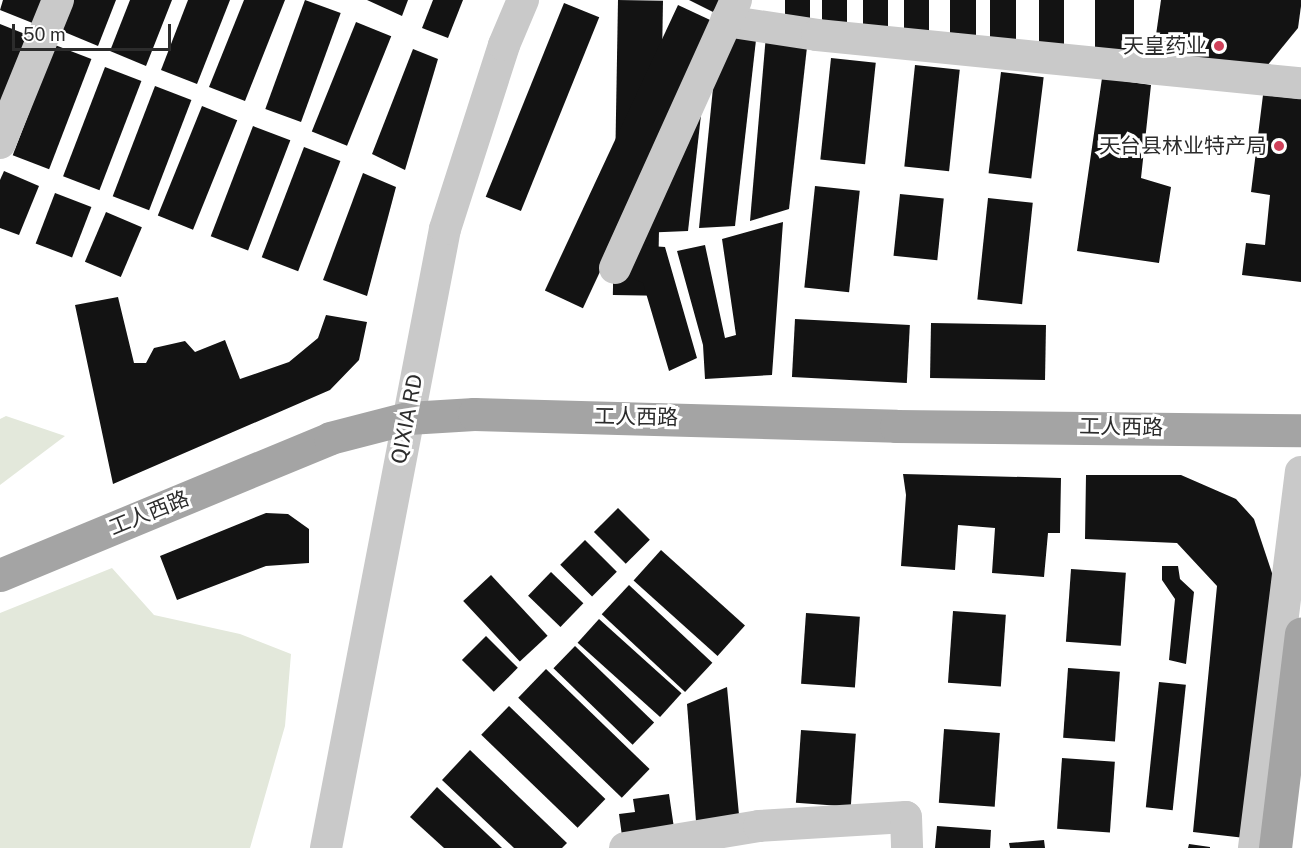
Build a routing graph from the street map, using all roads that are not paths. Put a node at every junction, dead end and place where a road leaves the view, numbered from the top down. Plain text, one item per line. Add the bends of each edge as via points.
1 (58, 0) edge
2 (523, 0) edge
3 (731, 11) edge
4 (1301, 83) edge
5 (0, 143) edge
6 (615, 268) dead end
7 (408, 418) junction
8 (1301, 430) edge
9 (1301, 472) edge
10 (0, 575) edge
11 (1301, 634) edge
12 (326, 848) edge
13 (625, 848) edge
14 (907, 848) edge
15 (1254, 848) edge
16 (1275, 848) edge

1 - 5 street
2 - 7 street, QIXIA RD via 504,45 445,229
3 - 4 street via 817,35
3 - 6 street
7 - 8 main road, 工人西路 via 486,414 896,426
7 - 10 main road, 工人西路 via 330,438
7 - 12 street, QIXIA RD
9 - 15 street
11 - 16 main road
13 - 14 street via 759,826 906,817

